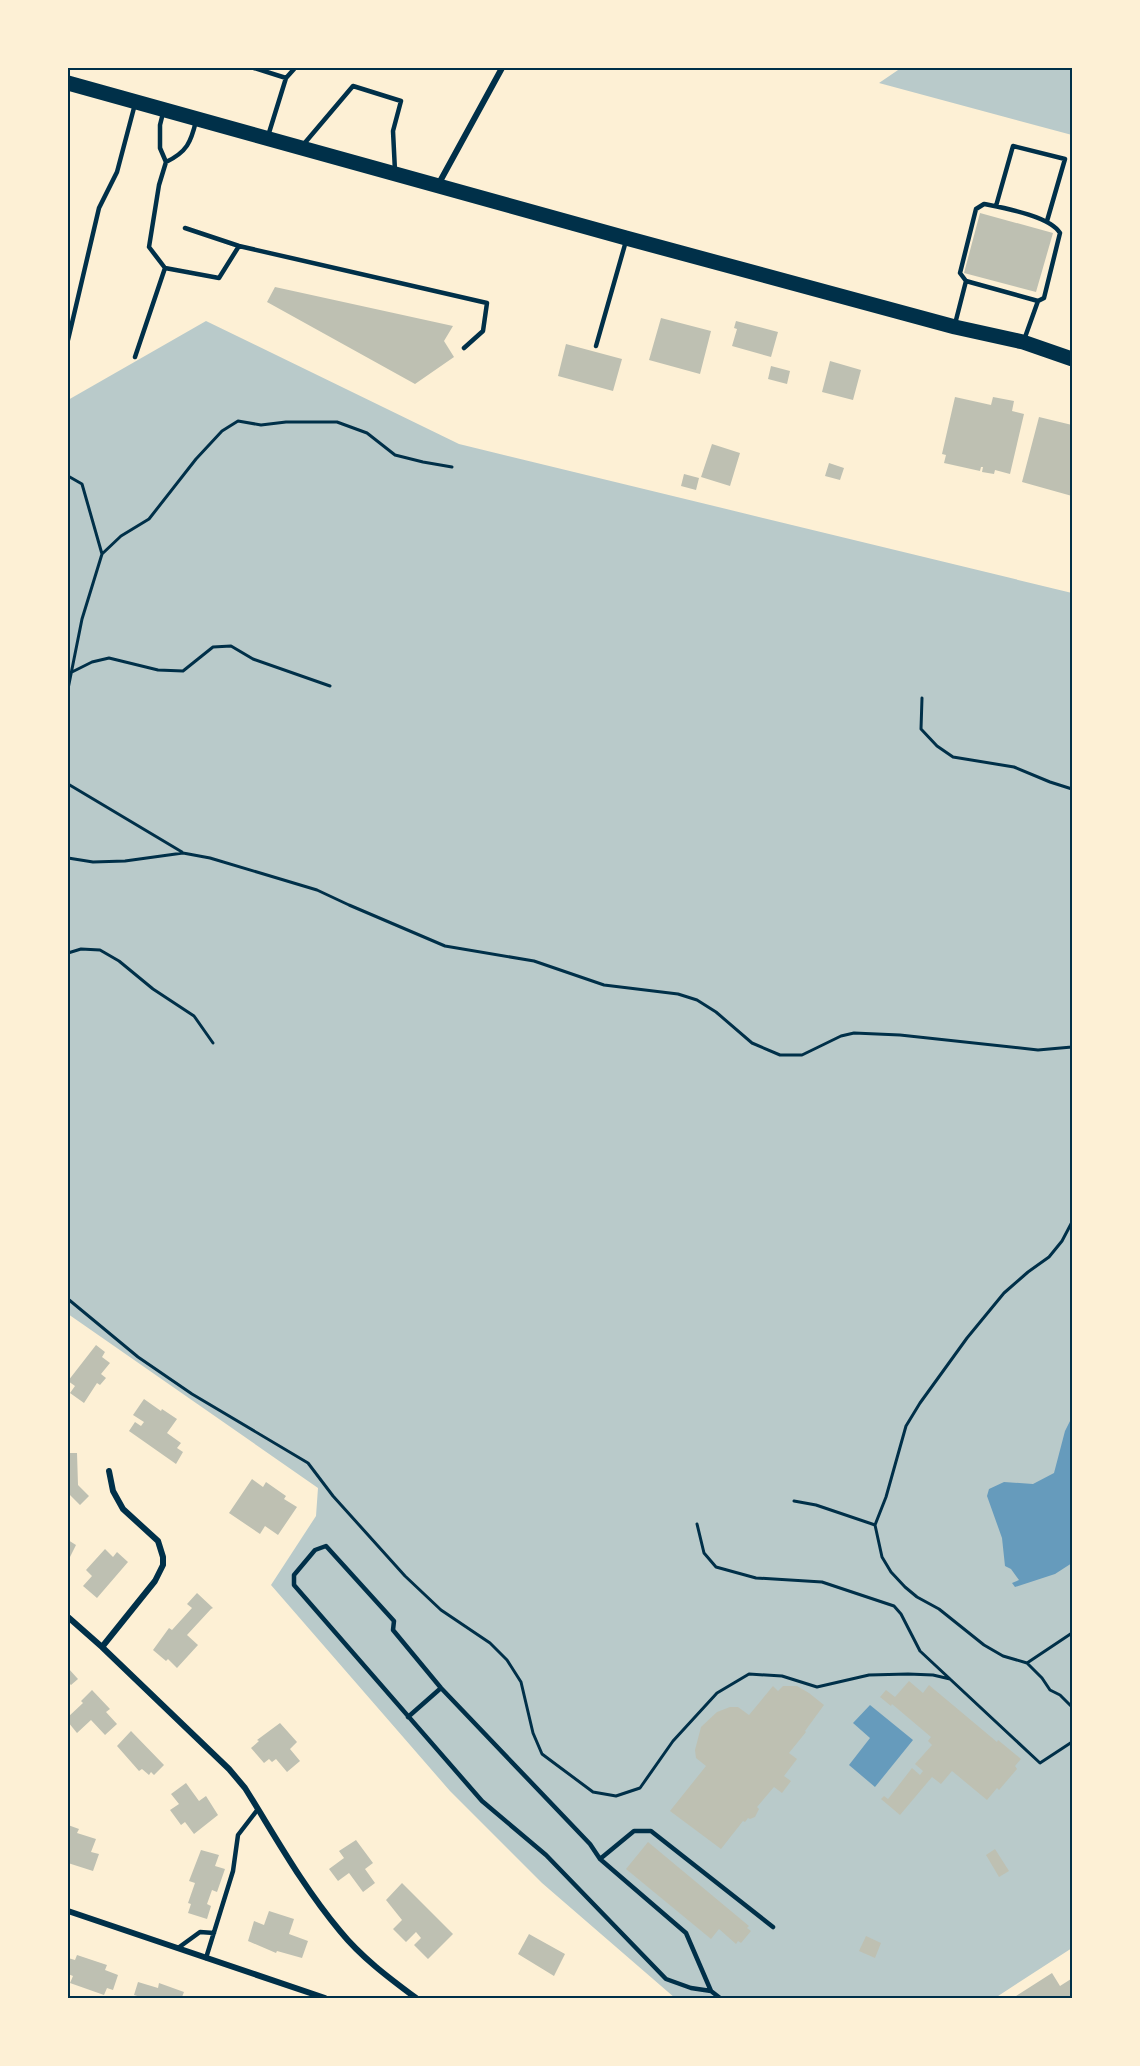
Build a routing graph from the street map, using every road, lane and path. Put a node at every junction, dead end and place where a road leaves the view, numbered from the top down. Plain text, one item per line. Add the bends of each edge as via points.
1 (254, 68) edge
2 (295, 68) edge
3 (502, 68) edge
4 (286, 78) junction
5 (68, 83) edge
6 (135, 102) junction
7 (164, 110) junction
8 (197, 119) junction
9 (268, 139) junction
10 (301, 148) junction
11 (166, 162) junction
12 (395, 174) junction
13 (438, 186) junction
14 (996, 206) junction
15 (1047, 221) junction
16 (185, 228) dead end
17 (626, 238) junction
18 (239, 246) junction
19 (165, 268) junction
20 (966, 281) junction
21 (1038, 301) junction
22 (955, 327) junction
23 (68, 340) edge
24 (1023, 342) junction
25 (596, 346) dead end
26 (464, 348) dead end
27 (1072, 355) edge
28 (135, 357) dead end
29 (452, 467) dead end
30 (68, 476) edge
31 (102, 554) junction
32 (72, 672) junction
33 (330, 686) dead end
34 (68, 689) edge
35 (922, 698) dead end
36 (68, 784) edge
37 (1072, 789) edge
38 (183, 853) junction
39 (68, 858) edge
40 (68, 953) edge
41 (213, 1043) dead end
42 (1072, 1047) edge
43 (1072, 1222) edge
44 (68, 1299) edge
45 (109, 1471) dead end
46 (794, 1501) dead end
47 (697, 1524) dead end
48 (875, 1525) junction
49 (68, 1617) edge
50 (1072, 1633) edge
51 (102, 1647) junction
52 (1027, 1663) junction
53 (950, 1679) junction
54 (441, 1688) junction
55 (1072, 1707) edge
56 (408, 1717) junction
57 (1072, 1742) edge
58 (258, 1809) junction
59 (600, 1859) junction
60 (68, 1911) edge
61 (773, 1927) dead end
62 (214, 1933) junction
63 (178, 1948) junction
64 (207, 1958) junction
65 (711, 1990) junction
66 (325, 1998) edge
67 (416, 1998) edge
68 (720, 1998) edge

1 - 4 lane
2 - 4 lane
3 - 13 street
4 - 9 lane
5 - 6 main road
6 - 7 main road
6 - 23 lane via 117,172 99,208
7 - 8 main road
7 - 11 lane via 160,148
8 - 9 main road
8 - 11 lane via 192,138 180,156
9 - 10 main road
10 - 12 main road
10 - 12 lane via 353,86 401,101 393,131
11 - 19 lane via 149,248
12 - 13 main road
13 - 17 main road
14 - 15 lane
14 - 15 lane via 1013,146 1065,159
14 - 20 lane via 984,204 976,209 960,273
15 - 21 lane via 1060,233 1044,298
16 - 18 lane
17 - 22 main road
17 - 25 lane
18 - 19 lane via 219,278
18 - 26 lane via 487,303 483,332
19 - 28 lane
20 - 21 lane
20 - 22 lane
21 - 24 lane
22 - 24 main road
24 - 27 main road
29 - 31 path via 395,455 367,433 337,422 261,425 238,421 222,431 149,519 121,536
30 - 31 path via 82,484
31 - 32 path via 82,619
32 - 33 path via 109,658 158,670 183,671 213,647 231,646 253,659
32 - 34 path
35 - 37 path via 921,729 953,757 1014,767
36 - 38 path
38 - 39 path via 125,861
38 - 42 path via 317,890 445,946 534,961 604,985 698,1000 752,1043 780,1055 802,1055 841,1036 854,1034 1038,1050
40 - 41 path via 100,950 119,961 194,1016
43 - 48 path via 1049,1257 1004,1293 920,1404 906,1426
44 - 53 path via 138,1357 192,1394 308,1463 405,1576 441,1610 490,1643 507,1660 521,1682 542,1754 593,1792 616,1796 640,1788 674,1740 717,1693 750,1674 782,1676 817,1687 869,1675 933,1675
45 - 51 street via 113,1491 123,1509 158,1541 163,1565 155,1581
46 - 48 path
47 - 53 path via 704,1553 716,1567 756,1578 822,1582 894,1606 920,1651
48 - 52 path via 882,1557 905,1587 984,1645
49 - 51 street
50 - 52 path
51 - 58 street via 229,1769
52 - 55 path via 1050,1690
53 - 57 path via 1040,1763
54 - 56 lane
54 - 56 lane via 393,1630 394,1621 326,1546 315,1550 294,1575 294,1585
54 - 59 lane
56 - 65 lane via 482,1801 546,1855 666,1979
58 - 62 lane via 238,1835 233,1871
58 - 67 street via 341,1933
59 - 61 lane via 634,1831 651,1831
59 - 65 lane via 686,1933
60 - 63 street
62 - 63 lane via 200,1932
62 - 64 lane
63 - 64 street
64 - 66 street
65 - 68 lane

